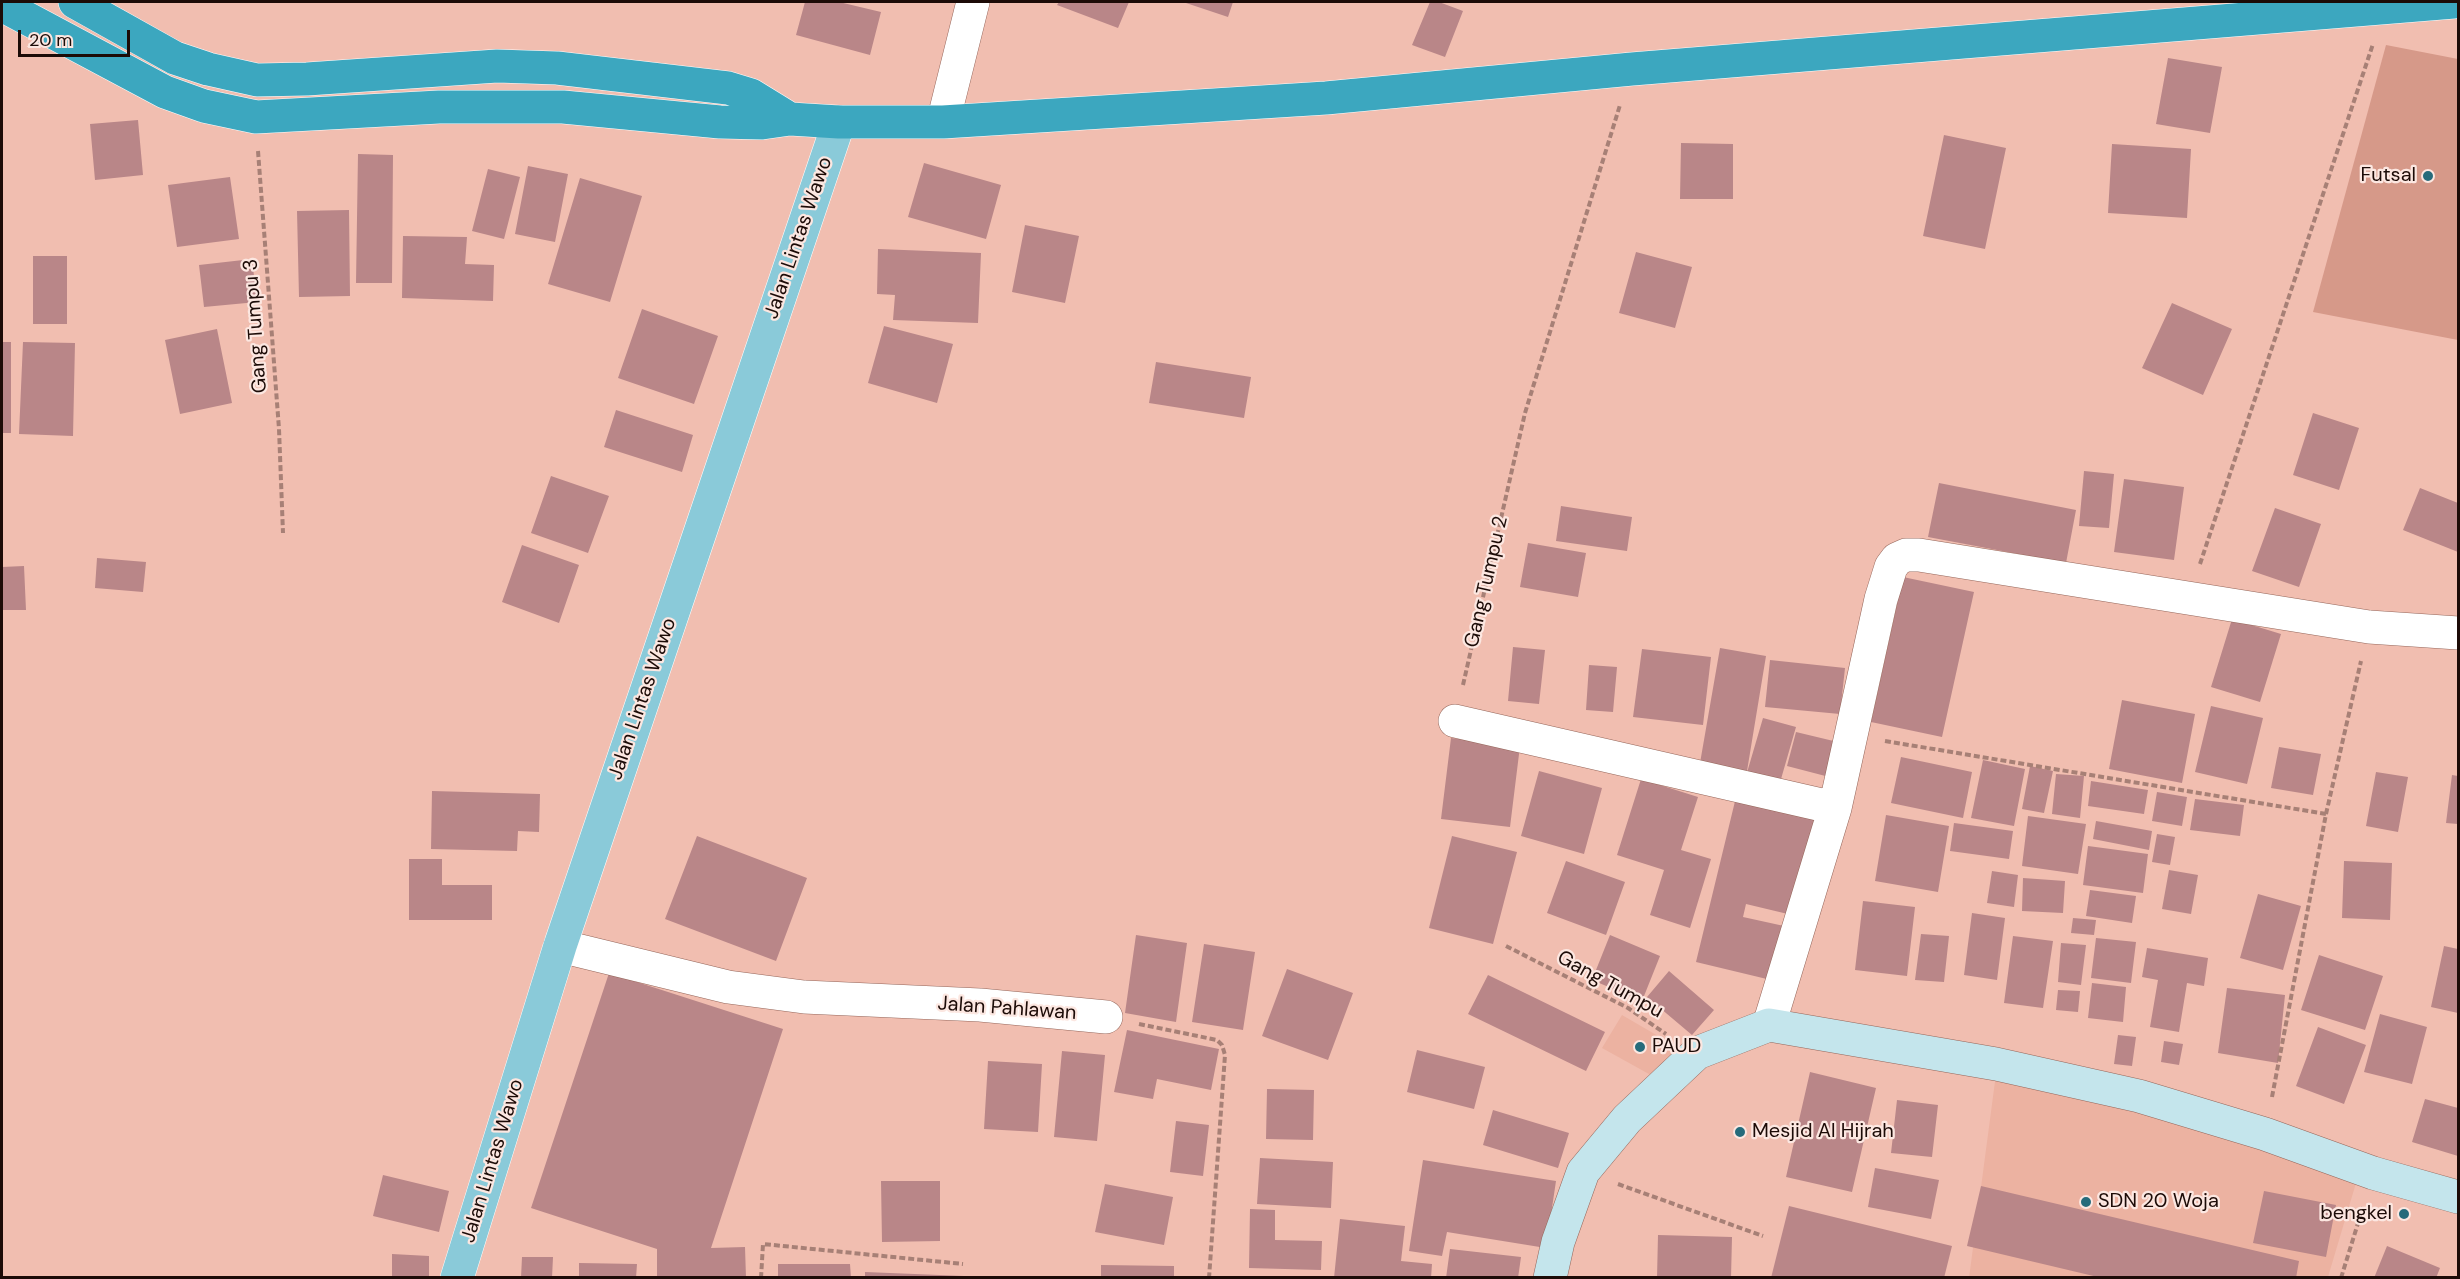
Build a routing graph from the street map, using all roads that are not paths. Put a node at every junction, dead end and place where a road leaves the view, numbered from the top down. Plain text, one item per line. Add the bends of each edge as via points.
1 (75, 2) edge
2 (973, 2) edge
3 (2454, 2) edge
4 (2, 5) edge
5 (208, 69) junction
6 (204, 106) junction
7 (790, 119) junction
8 (839, 122) junction
9 (943, 122) junction
10 (2458, 633) edge
11 (1455, 721) road end
12 (1835, 808) junction
13 (560, 946) junction
14 (1107, 1017) road end
15 (1769, 1025) junction
16 (2458, 1197) edge
17 (457, 1278) edge
18 (1550, 1278) edge

1 - 5 highway via 175,58
2 - 9 street
3 - 9 highway via 1326,98
4 - 6 highway via 165,92
5 - 6 highway
5 - 7 highway via 267,80 497,66 557,68 728,88 751,95
6 - 7 highway via 256,117 439,107 563,107 720,122
7 - 8 highway
8 - 9 highway
8 - 13 main road, Jalan Lintas Wawo
10 - 12 street via 2369,627 1906,555 1891,567 1881,599
11 - 12 street
12 - 15 street
13 - 14 street, Jalan Pahlawan via 728,987 804,997 980,1005
13 - 17 main road, Jalan Lintas Wawo
15 - 16 street via 2007,1066 2139,1096
15 - 18 street via 1697,1053 1627,1119 1583,1172 1558,1242

